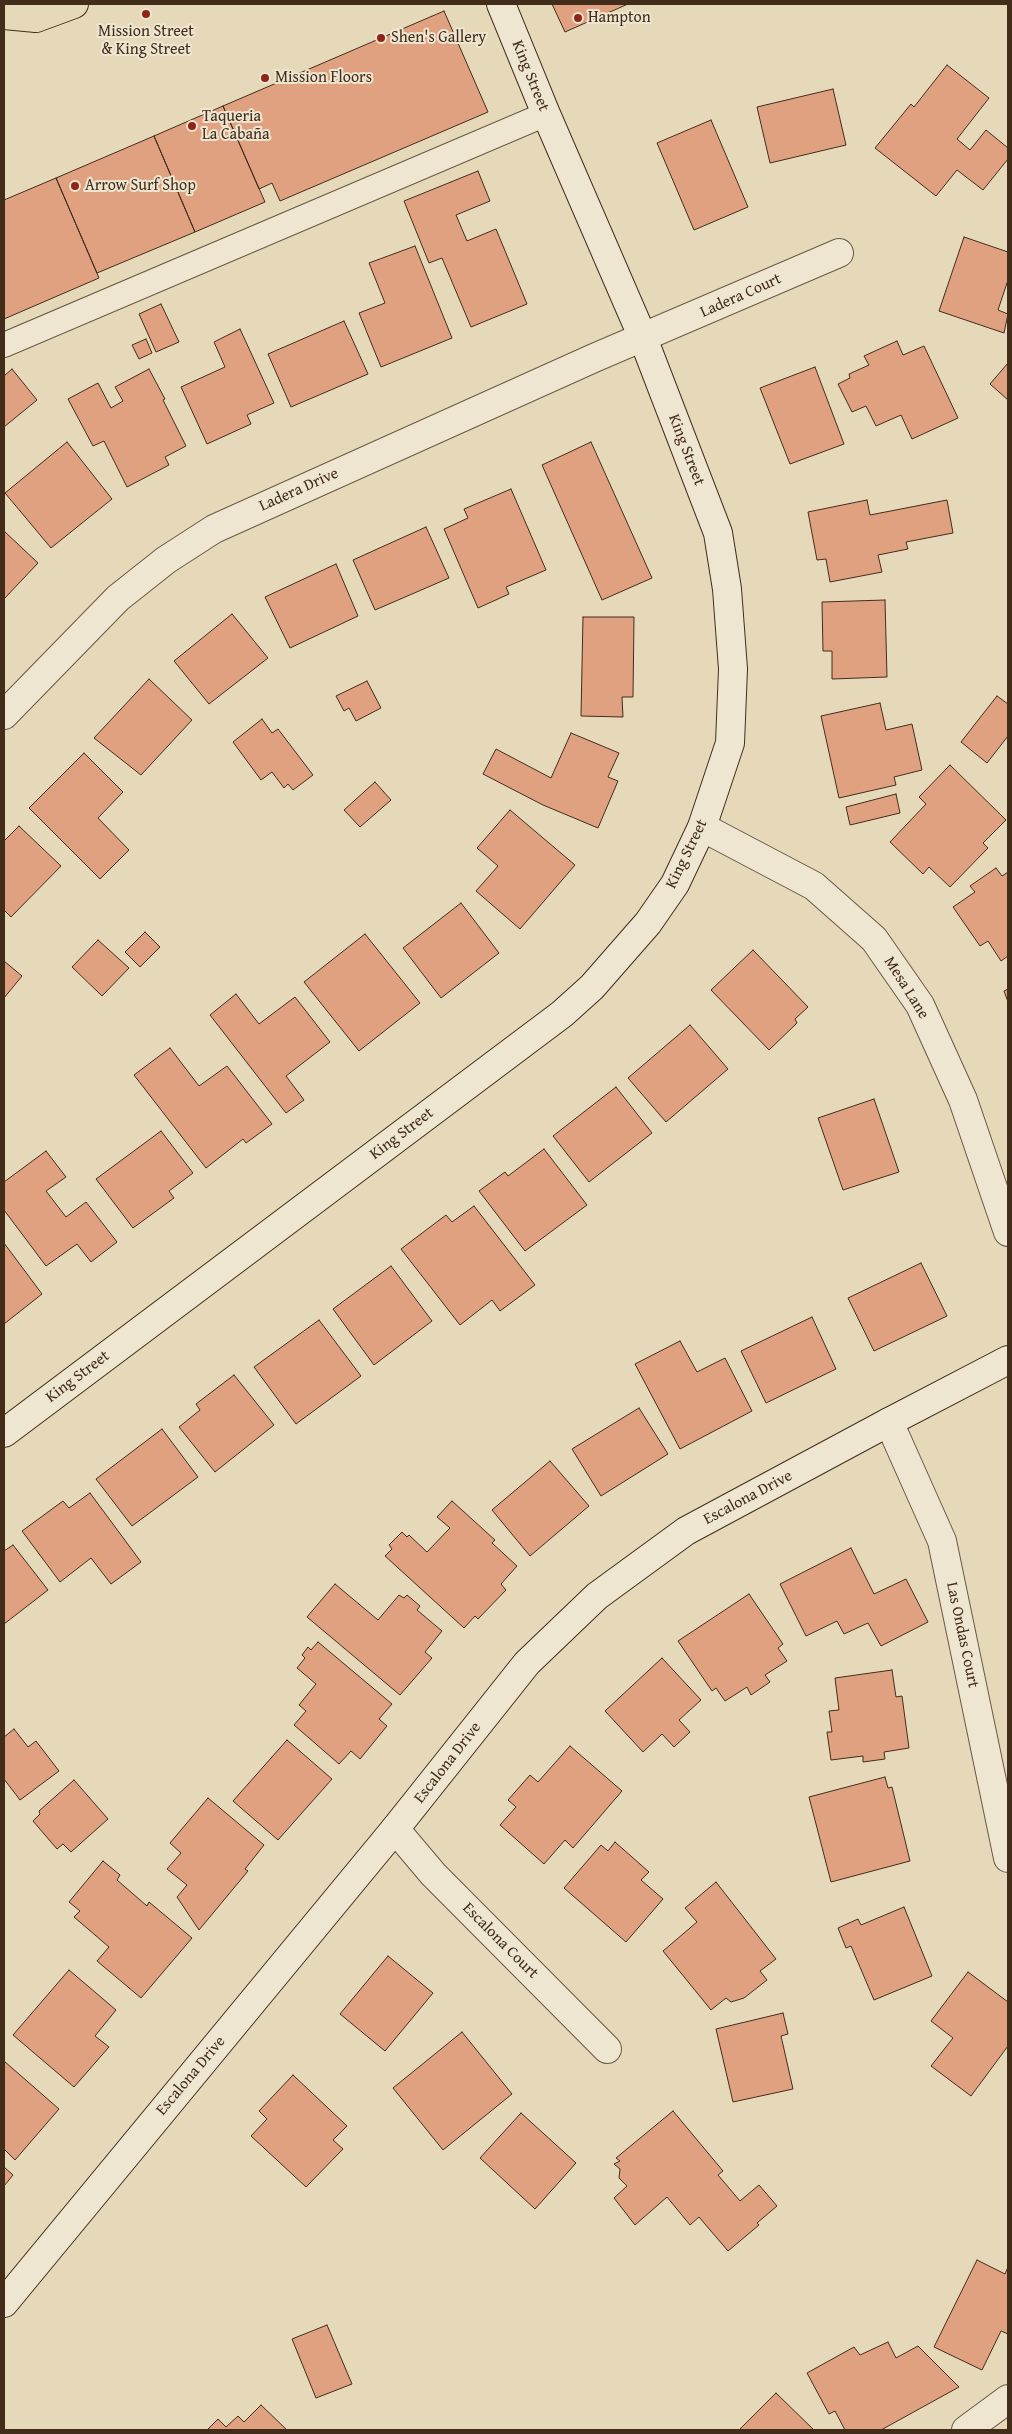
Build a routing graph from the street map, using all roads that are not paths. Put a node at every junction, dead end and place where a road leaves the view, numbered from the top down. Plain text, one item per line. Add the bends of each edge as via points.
1 (74, 4) edge
2 (501, 4) edge
3 (4, 15) edge
4 (546, 114) junction
5 (839, 253) dead end
6 (643, 338) junction
7 (4, 345) edge
8 (4, 715) edge
9 (702, 827) junction
10 (1008, 1232) edge
11 (1008, 1360) edge
12 (889, 1422) junction
13 (4, 1433) edge
14 (395, 1829) junction
15 (1008, 1858) edge
16 (608, 2049) dead end
17 (4, 2303) edge
18 (1008, 2399) edge
19 (966, 2430) edge

1 - 3 highway via 36,18
2 - 4 street, King Street
4 - 6 street, King Street
4 - 7 lane
5 - 6 street, Ladera Court
6 - 8 street, Ladera Drive via 214,529 166,560 118,598
6 - 9 street, King Street via 718,534 726,588 733,669 730,743
9 - 10 street, Mesa Lane via 814,886 874,939 920,1005 956,1082
9 - 13 street, King Street via 675,884 648,923 592,988 562,1014
11 - 12 street, Escalona Drive
12 - 14 street, Escalona Drive via 686,1531 597,1596 527,1664
12 - 15 street, Las Ondas Court via 942,1541
14 - 16 street, Escalona Court via 433,1874
14 - 17 street, Escalona Drive
18 - 19 street

